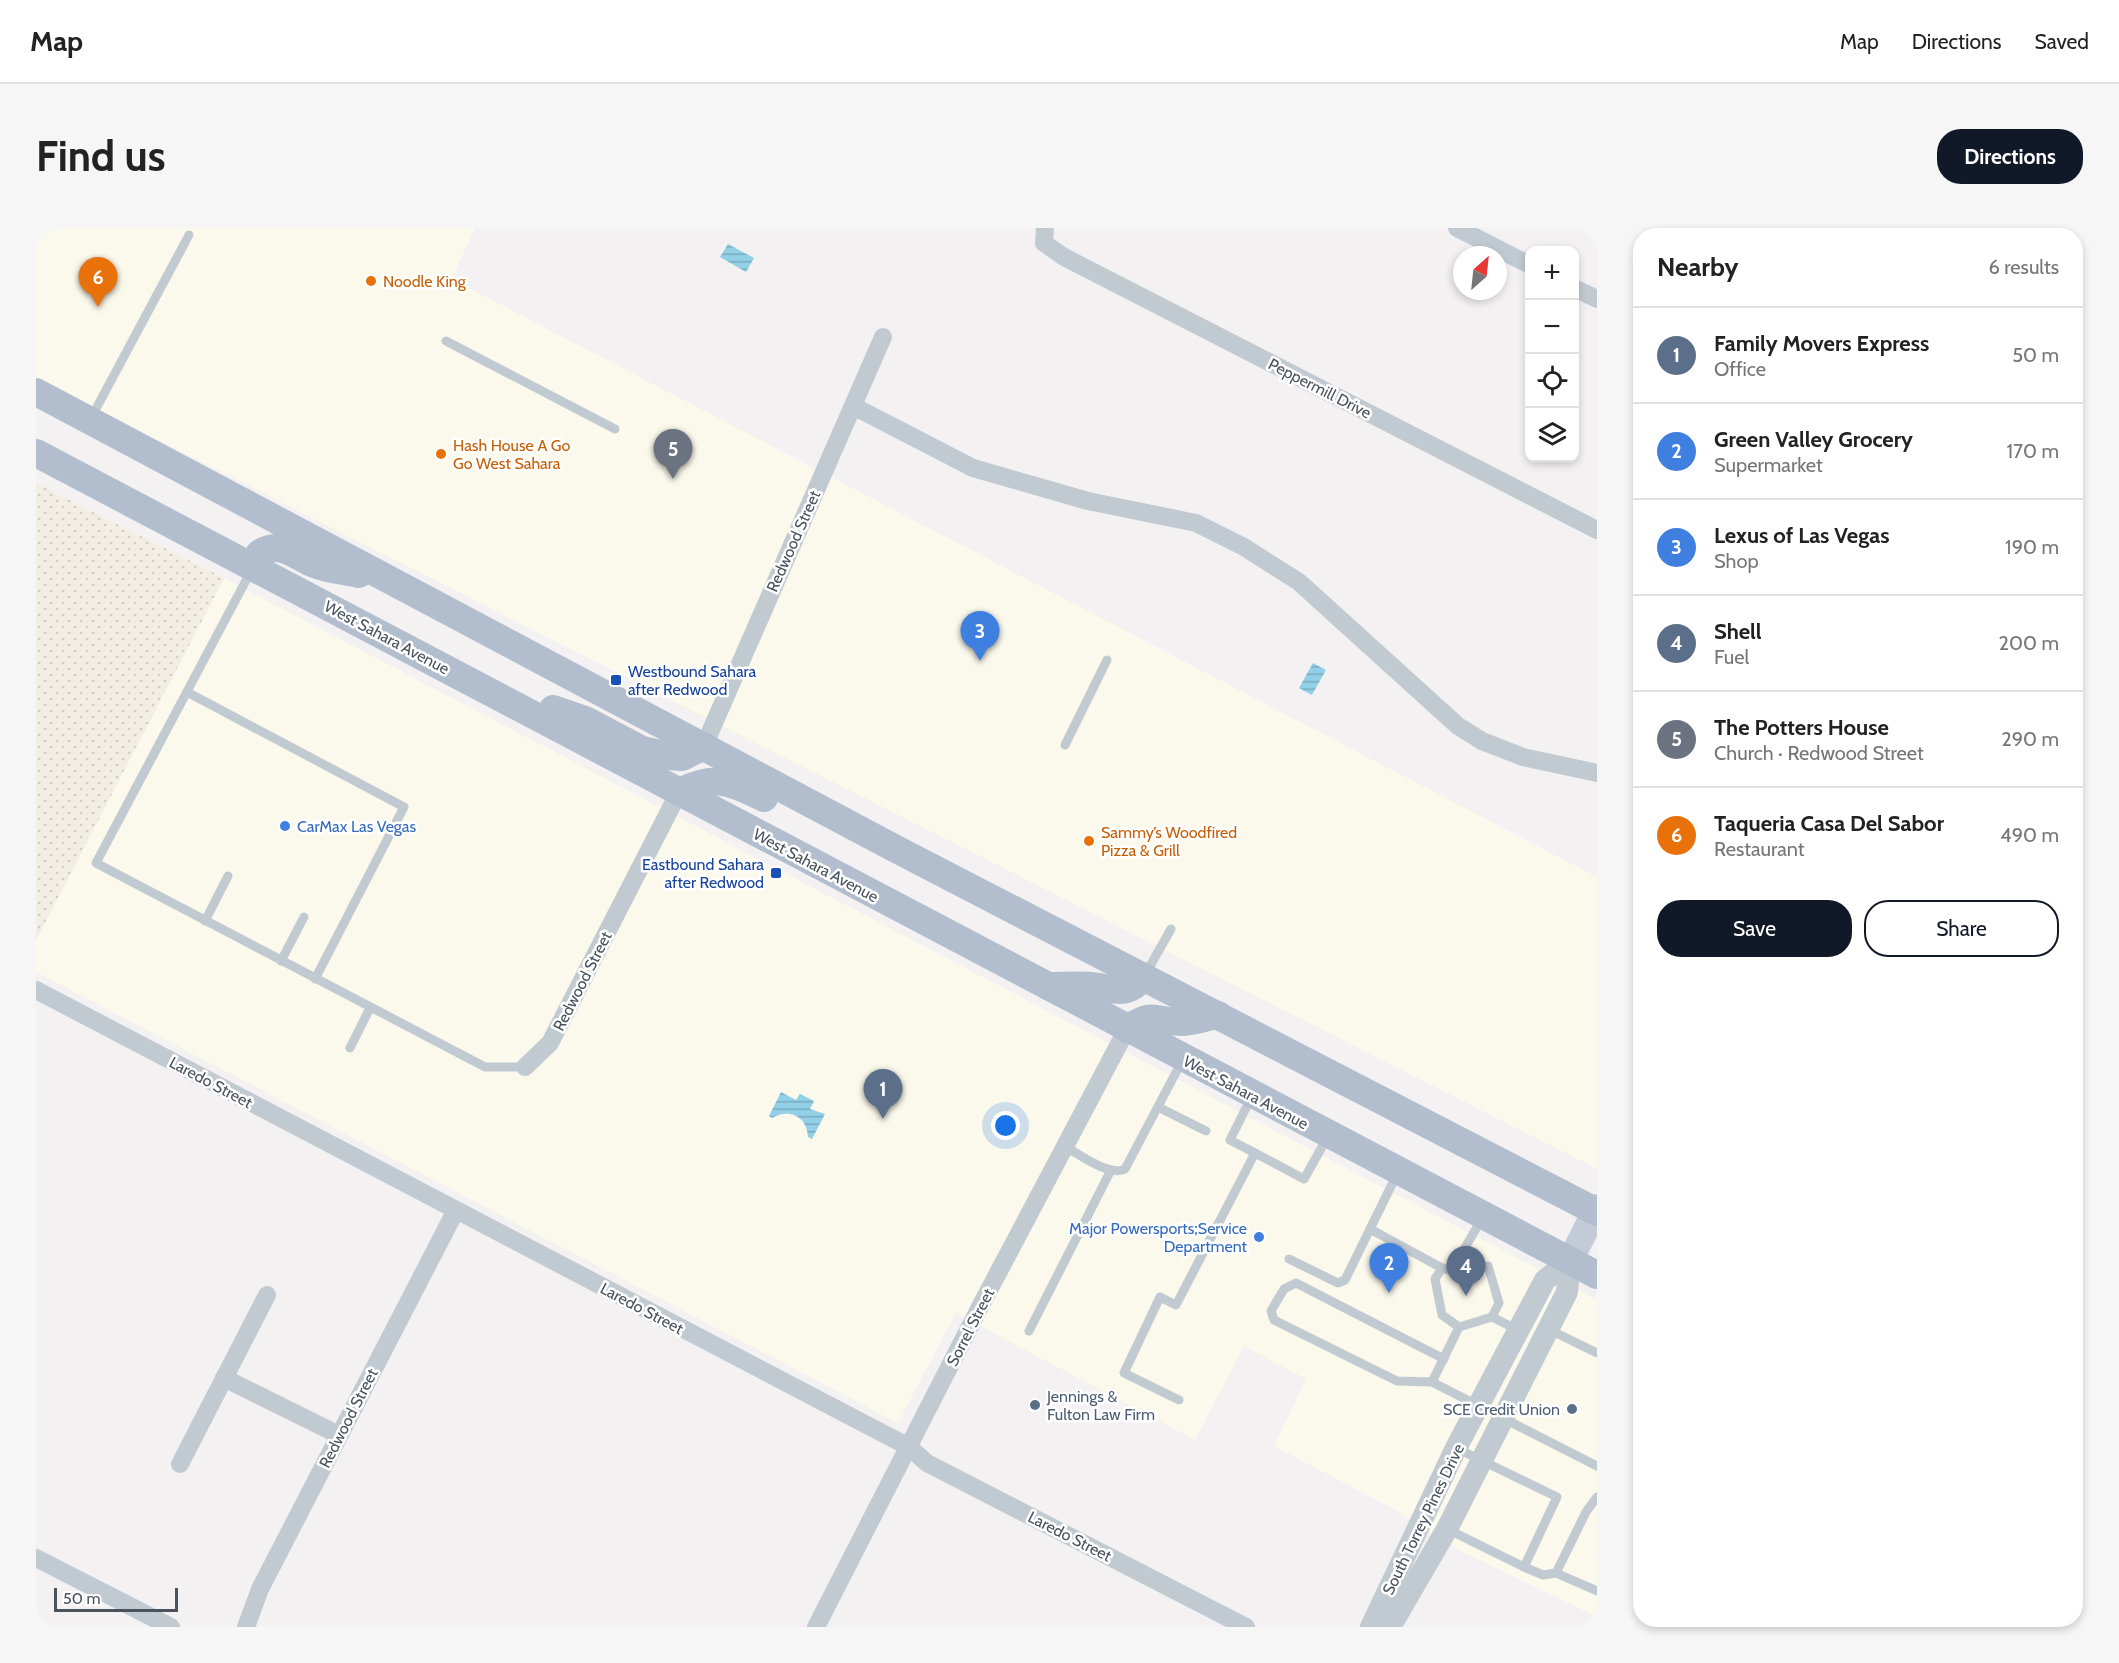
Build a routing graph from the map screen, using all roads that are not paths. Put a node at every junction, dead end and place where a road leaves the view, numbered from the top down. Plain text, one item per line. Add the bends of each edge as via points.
1 (1457, 228) edge
2 (189, 236) dead end
3 (1045, 236) edge
4 (1525, 262) edge
5 (1579, 290) edge
6 (1597, 299) edge
7 (884, 337) dead end
8 (446, 341) dead end
9 (36, 392) edge
10 (853, 405) junction
11 (90, 421) junction
12 (615, 429) dead end
13 (36, 453) edge
14 (1597, 530) edge
15 (254, 566) junction
16 (391, 581) junction
17 (1107, 660) dead end
18 (465, 679) junction
19 (187, 692) junction
20 (1065, 745) dead end
21 (704, 746) junction
22 (1597, 773) edge
23 (679, 792) junction
24 (857, 828) junction
25 (228, 876) dead end
26 (304, 917) dead end
27 (205, 921) junction
28 (1172, 929) dead end
29 (281, 961) junction
30 (1143, 977) junction
31 (315, 979) junction
32 (1046, 986) junction
33 (36, 990) edge
34 (370, 1008) junction
35 (1218, 1015) junction
36 (1127, 1029) junction
37 (350, 1048) dead end
38 (1184, 1059) junction
39 (525, 1067) joint
40 (1252, 1095) junction
41 (1158, 1107) junction
42 (1206, 1131) dead end
43 (1328, 1136) junction
44 (1064, 1146) junction
45 (1255, 1153) junction
46 (1111, 1170) junction
47 (1398, 1172) junction
48 (456, 1210) junction
49 (1596, 1210) edge
50 (1483, 1216) junction
51 (1370, 1229) junction
52 (1289, 1259) dead end
53 (1570, 1261) junction
54 (1442, 1268) junction
55 (1461, 1273) junction
56 (1597, 1275) edge
57 (267, 1295) dead end
58 (1492, 1317) junction
59 (1459, 1327) junction
60 (1548, 1329) junction
61 (1518, 1330) junction
62 (1029, 1331) dead end
63 (1597, 1353) edge
64 (1444, 1359) junction
65 (224, 1378) junction
66 (1432, 1382) junction
67 (1179, 1400) dead end
68 (1478, 1407) junction
69 (1501, 1418) junction
70 (339, 1435) junction
71 (909, 1447) junction
72 (1456, 1448) junction
73 (1480, 1460) junction
74 (180, 1464) dead end
75 (1597, 1467) edge
76 (1597, 1497) edge
77 (1586, 1512) junction
78 (1422, 1516) junction
79 (1597, 1517) edge
80 (1447, 1529) junction
81 (36, 1558) edge
82 (1524, 1567) junction
83 (1556, 1573) junction
84 (1597, 1591) edge
85 (171, 1627) edge
86 (246, 1627) edge
87 (816, 1627) edge
88 (1246, 1627) edge
89 (1371, 1627) edge
90 (1390, 1627) edge

1 - 4 street
2 - 11 lane
3 - 14 street, Peppermill Drive via 1064,257
5 - 6 street
7 - 10 street, Redwood Street
8 - 12 lane
9 - 11 main road
10 - 21 street, Redwood Street
10 - 22 street via 974,468 1088,501 1196,523 1244,547 1299,582 1458,726 1482,741 1523,758
11 - 16 main road
13 - 15 main road, West Sahara Avenue
15 - 16 main road via 266,549 282,548 316,565
15 - 18 main road, West Sahara Avenue
15 - 19 lane
16 - 21 main road
17 - 20 lane
18 - 21 main road via 585,720 642,750 682,757
18 - 23 main road, West Sahara Avenue
19 - 27 lane via 96,863
19 - 31 lane via 404,807
21 - 24 main road
23 - 24 main road via 699,782 731,782 826,825
23 - 32 main road, West Sahara Avenue
23 - 39 street, Redwood Street via 550,1043
24 - 30 main road
25 - 27 lane
26 - 29 lane
27 - 29 lane
28 - 30 lane
29 - 31 lane
30 - 32 main road via 1123,991 1094,986
30 - 35 main road
31 - 34 lane
32 - 36 main road, West Sahara Avenue
33 - 48 street, Laredo Street
34 - 37 lane
34 - 39 lane via 485,1067
35 - 36 main road via 1180,1022 1144,1018
35 - 49 main road
36 - 38 main road, West Sahara Avenue
36 - 44 street, Sorrel Street
38 - 40 main road, West Sahara Avenue
38 - 41 lane
40 - 43 main road, West Sahara Avenue
40 - 45 lane via 1230,1140
41 - 42 lane
41 - 46 lane via 1125,1169
43 - 45 lane via 1304,1179
43 - 47 main road, West Sahara Avenue
44 - 46 lane
44 - 71 street, Sorrel Street
45 - 67 lane via 1176,1305 1160,1297 1124,1373
46 - 62 lane
47 - 50 main road, West Sahara Avenue
47 - 51 lane
48 - 70 street, Redwood Street
48 - 71 street, Laredo Street
49 - 53 main road, South Torrey Pines Drive
50 - 53 main road, West Sahara Avenue
50 - 55 lane via 1463,1251
51 - 52 lane via 1345,1280 1338,1283
51 - 54 lane
53 - 56 main road, West Sahara Avenue
53 - 60 street, South Torrey Pines Drive via 1567,1292
53 - 61 street, South Torrey Pines Drive via 1545,1280
54 - 55 lane
54 - 59 lane via 1435,1279 1442,1315
55 - 58 lane via 1488,1266 1499,1303
57 - 65 street
58 - 59 lane
58 - 61 lane
59 - 64 lane
60 - 63 lane
60 - 69 street, South Torrey Pines Drive
61 - 68 street, South Torrey Pines Drive
64 - 66 lane
64 - 66 lane via 1296,1283 1284,1289 1271,1311 1274,1320 1397,1381
65 - 70 street
65 - 74 street
66 - 68 lane
68 - 69 lane
68 - 72 street, South Torrey Pines Drive
69 - 73 street, South Torrey Pines Drive
69 - 75 lane
70 - 86 street, Redwood Street via 260,1589
71 - 87 street, Sorrel Street
71 - 88 street, Laredo Street via 927,1463
72 - 73 lane
72 - 78 street, South Torrey Pines Drive
73 - 80 street, South Torrey Pines Drive
73 - 82 lane via 1557,1497
76 - 77 lane
77 - 79 lane
77 - 83 lane
78 - 80 street
78 - 89 street, South Torrey Pines Drive
80 - 82 lane
80 - 90 street, South Torrey Pines Drive
81 - 85 street
82 - 83 lane via 1543,1575
83 - 84 lane

